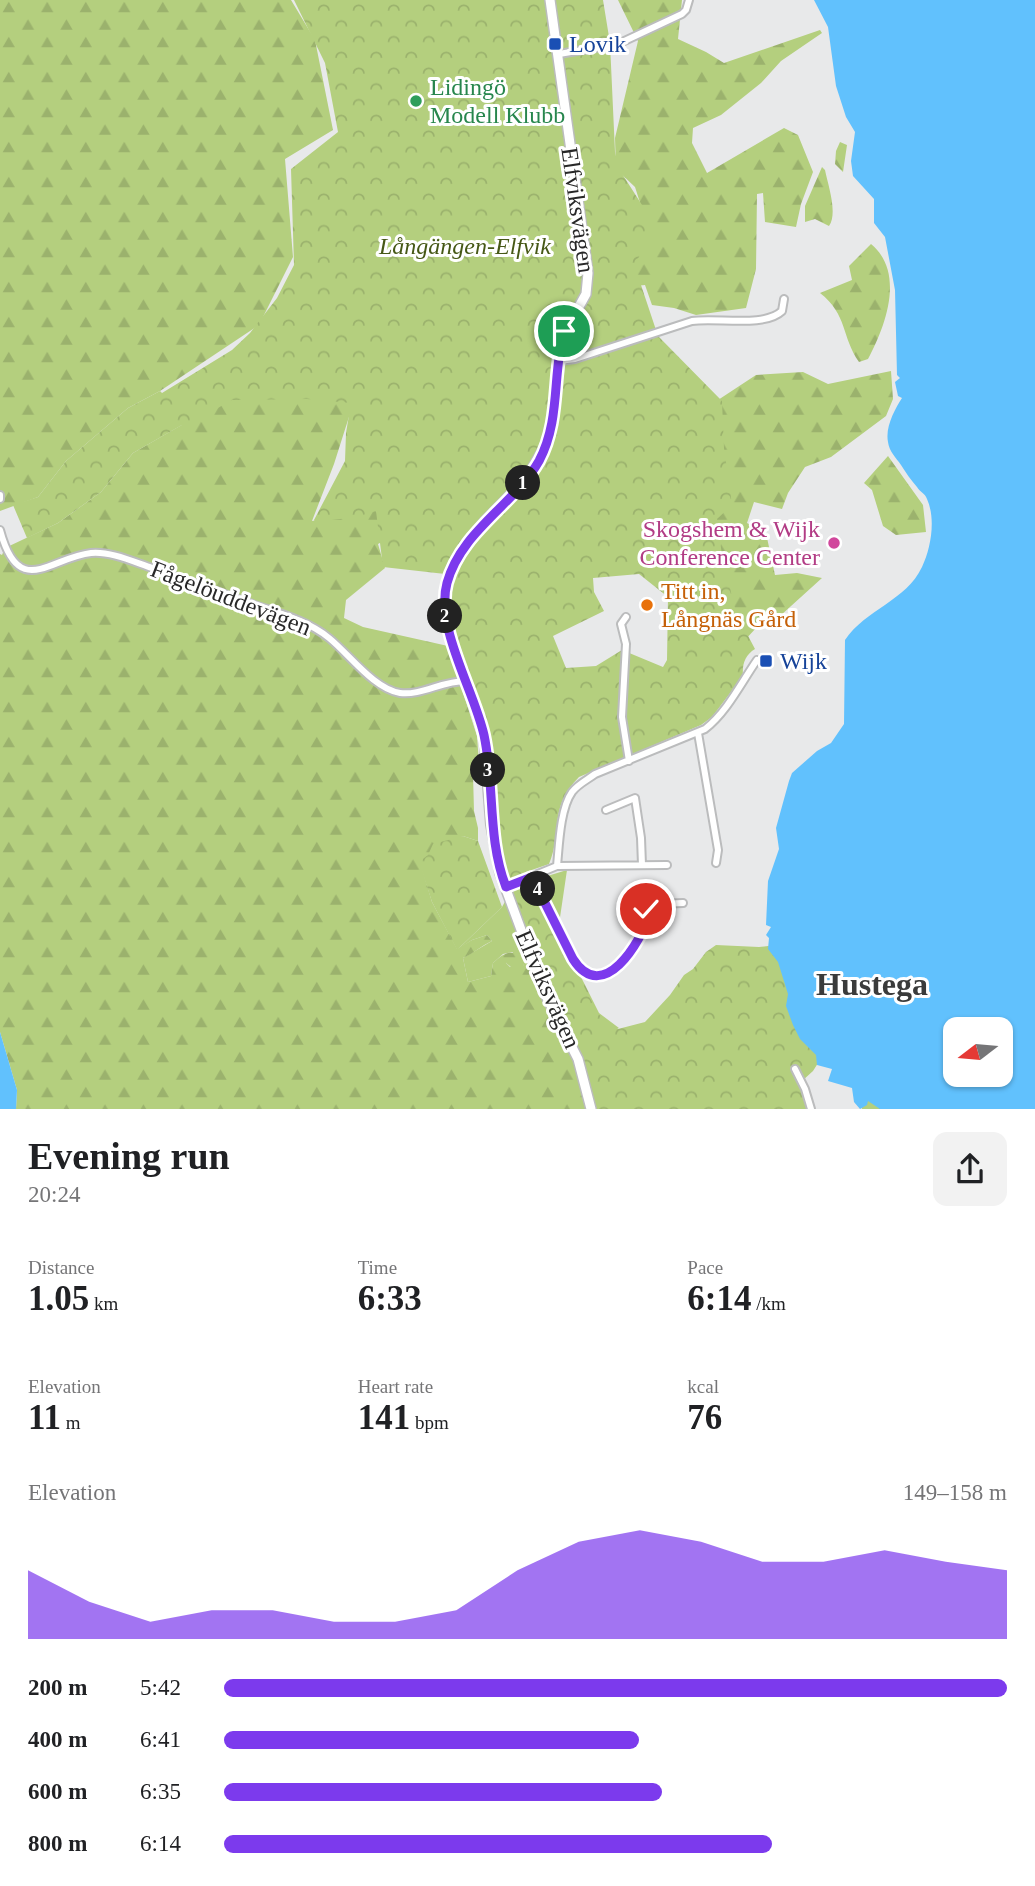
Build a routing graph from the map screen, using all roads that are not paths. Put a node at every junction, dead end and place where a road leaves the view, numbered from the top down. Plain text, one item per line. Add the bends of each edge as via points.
1 (550, 0) edge
2 (689, 0) edge
3 (559, 54) junction
4 (784, 299) dead end
5 (559, 361) junction
6 (0, 530) edge
7 (626, 617) dead end
8 (757, 660) dead end
9 (467, 681) junction
10 (698, 733) junction
11 (629, 761) junction
12 (606, 810) dead end
13 (716, 863) dead end
14 (642, 865) junction
15 (667, 865) dead end
16 (557, 866) junction
17 (532, 877) junction
18 (506, 887) junction
19 (683, 903) dead end
20 (794, 1069) dead end
21 (591, 1109) edge
22 (811, 1109) edge

1 - 3 street, Elfviksvägen
2 - 3 street via 682,14 618,44
3 - 5 street, Elfviksvägen via 589,279 586,294 564,331
4 - 5 street via 782,311 772,318 692,321
5 - 9 street, Elfviksvägen via 552,425 538,462 478,529 448,577 444,613
6 - 9 street, Fågelöuddevägen via 9,556 28,569 40,570 90,553 105,554 296,620 329,638 396,692
7 - 11 street via 621,624 625,644 622,717
8 - 10 street via 713,723
9 - 18 street, Elfviksvägen via 484,736 493,837
10 - 11 street
10 - 13 street via 718,850
11 - 16 street via 594,774 571,794
12 - 14 street via 635,798
14 - 15 street
14 - 16 street
16 - 17 street
17 - 18 street
17 - 19 street via 573,959 588,975 605,974 622,963 650,913 660,904
18 - 21 street, Elfviksvägen via 544,992 578,1059
20 - 22 street

